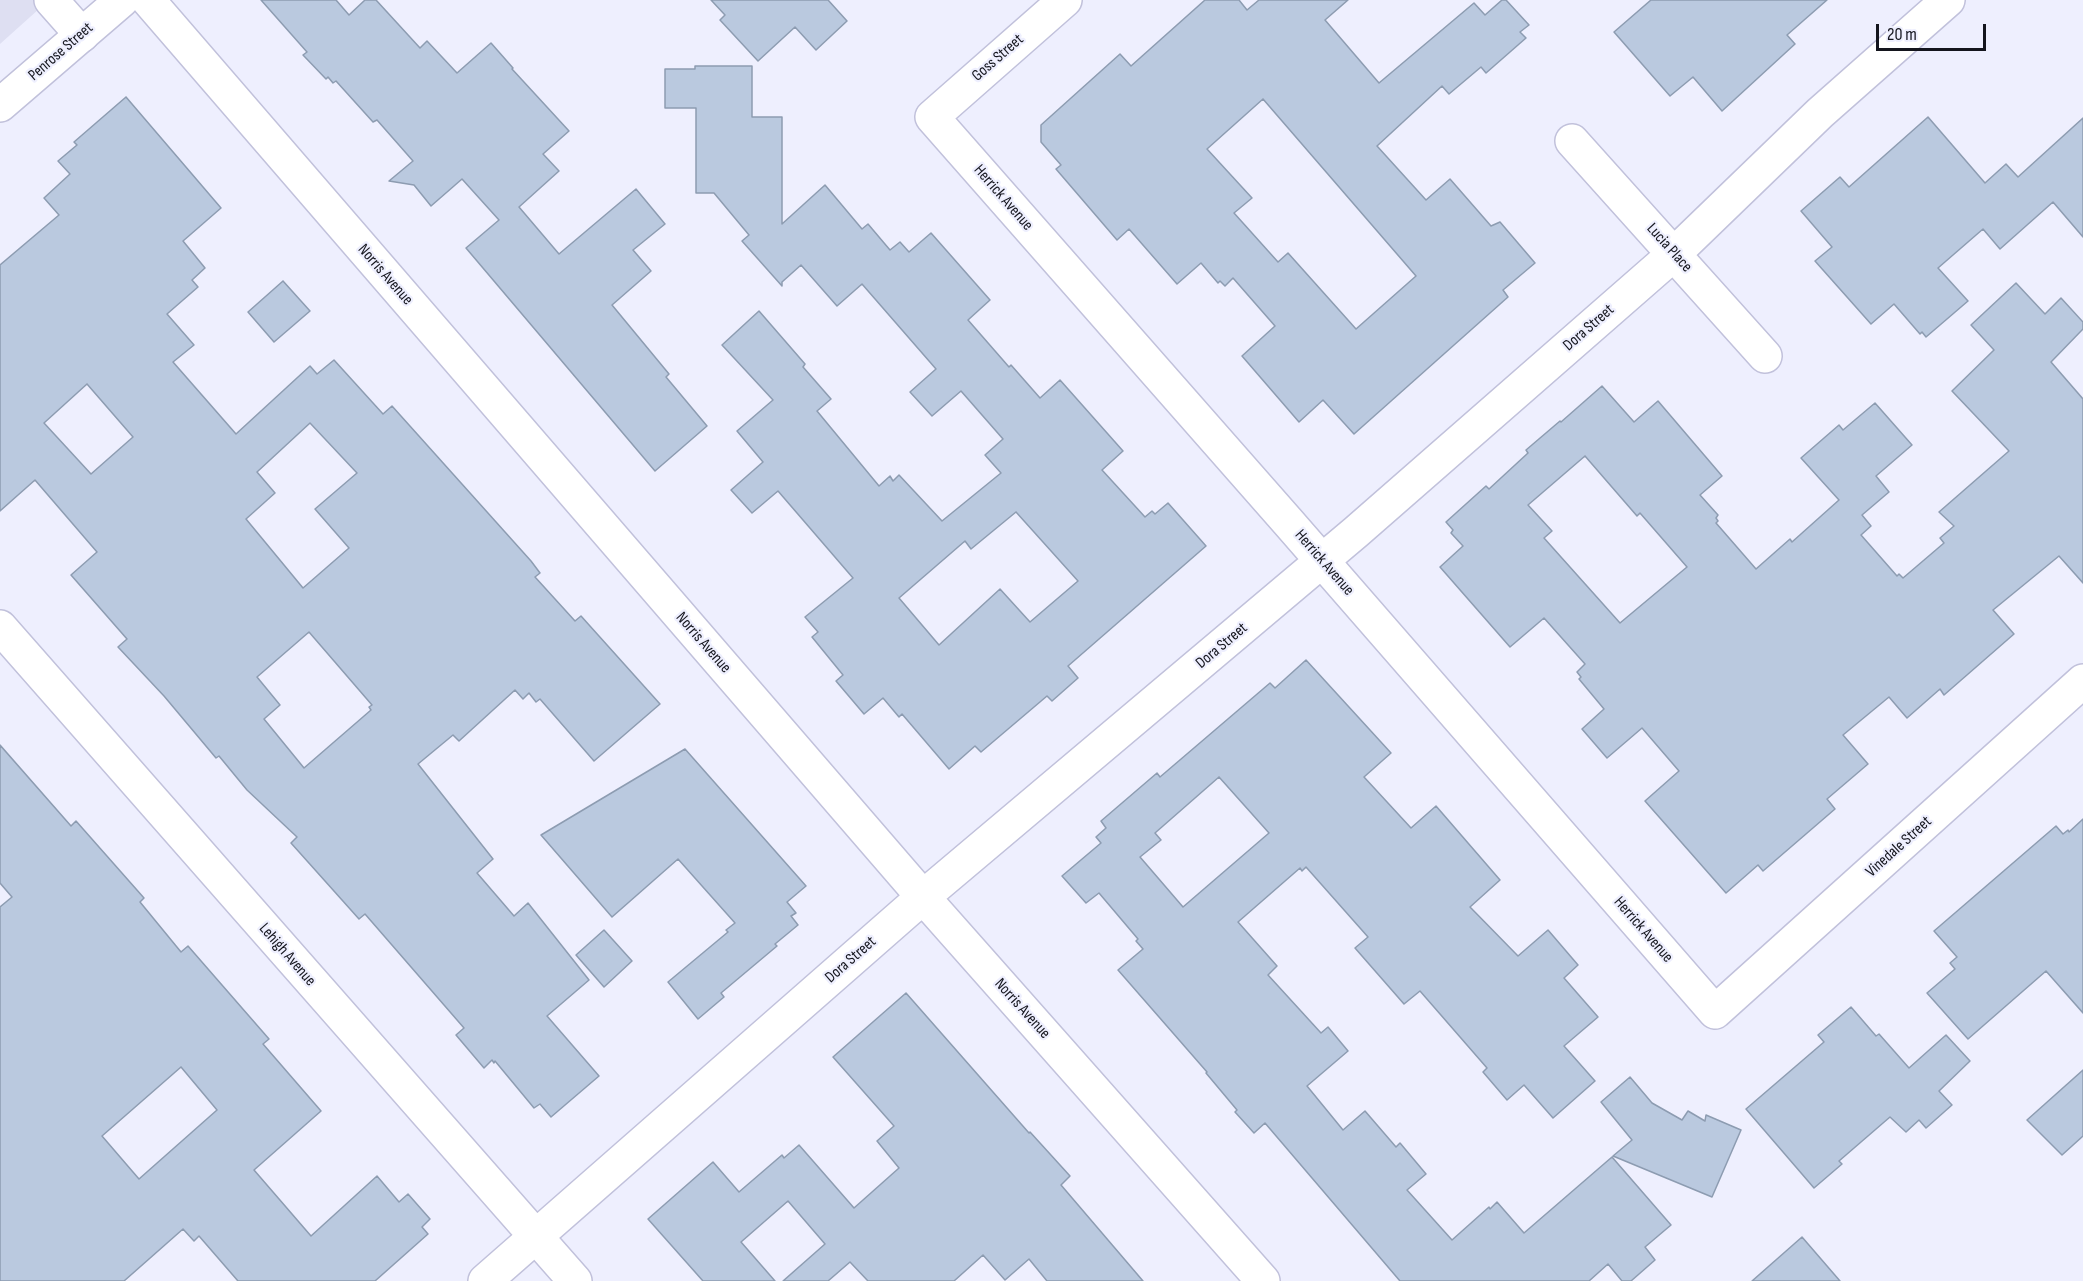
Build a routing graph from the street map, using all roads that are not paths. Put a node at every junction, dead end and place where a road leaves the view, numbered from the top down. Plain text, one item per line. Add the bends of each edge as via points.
1 (51, 0) edge
2 (122, 0) edge
3 (148, 0) edge
4 (1065, 0) edge
5 (1948, 0) edge
6 (82, 35) junction
7 (0, 105) edge
8 (932, 117) joint
9 (1572, 141) dead end
10 (1674, 254) junction
11 (1765, 356) dead end
12 (1322, 561) junction
13 (0, 627) edge
14 (2083, 681) edge
15 (923, 897) junction
16 (1715, 1012) joint
17 (536, 1236) junction
18 (485, 1281) edge
19 (575, 1281) edge
20 (1263, 1281) edge

1 - 6 street
2 - 6 street, Penrose Street
3 - 15 street, Norris Avenue
4 - 8 street, Goss Street
5 - 10 street, Dora Street via 1820,113
6 - 7 street, Penrose Street
8 - 12 street, Herrick Avenue
9 - 10 street, Lucia Place
10 - 11 street, Lucia Place
10 - 12 street, Dora Street
12 - 15 street, Dora Street
12 - 16 street, Herrick Avenue
13 - 17 street, Lehigh Avenue
14 - 16 street, Vinedale Street
15 - 17 street, Dora Street
15 - 20 street, Norris Avenue
17 - 18 street, Dora Street
17 - 19 street, Lehigh Avenue

